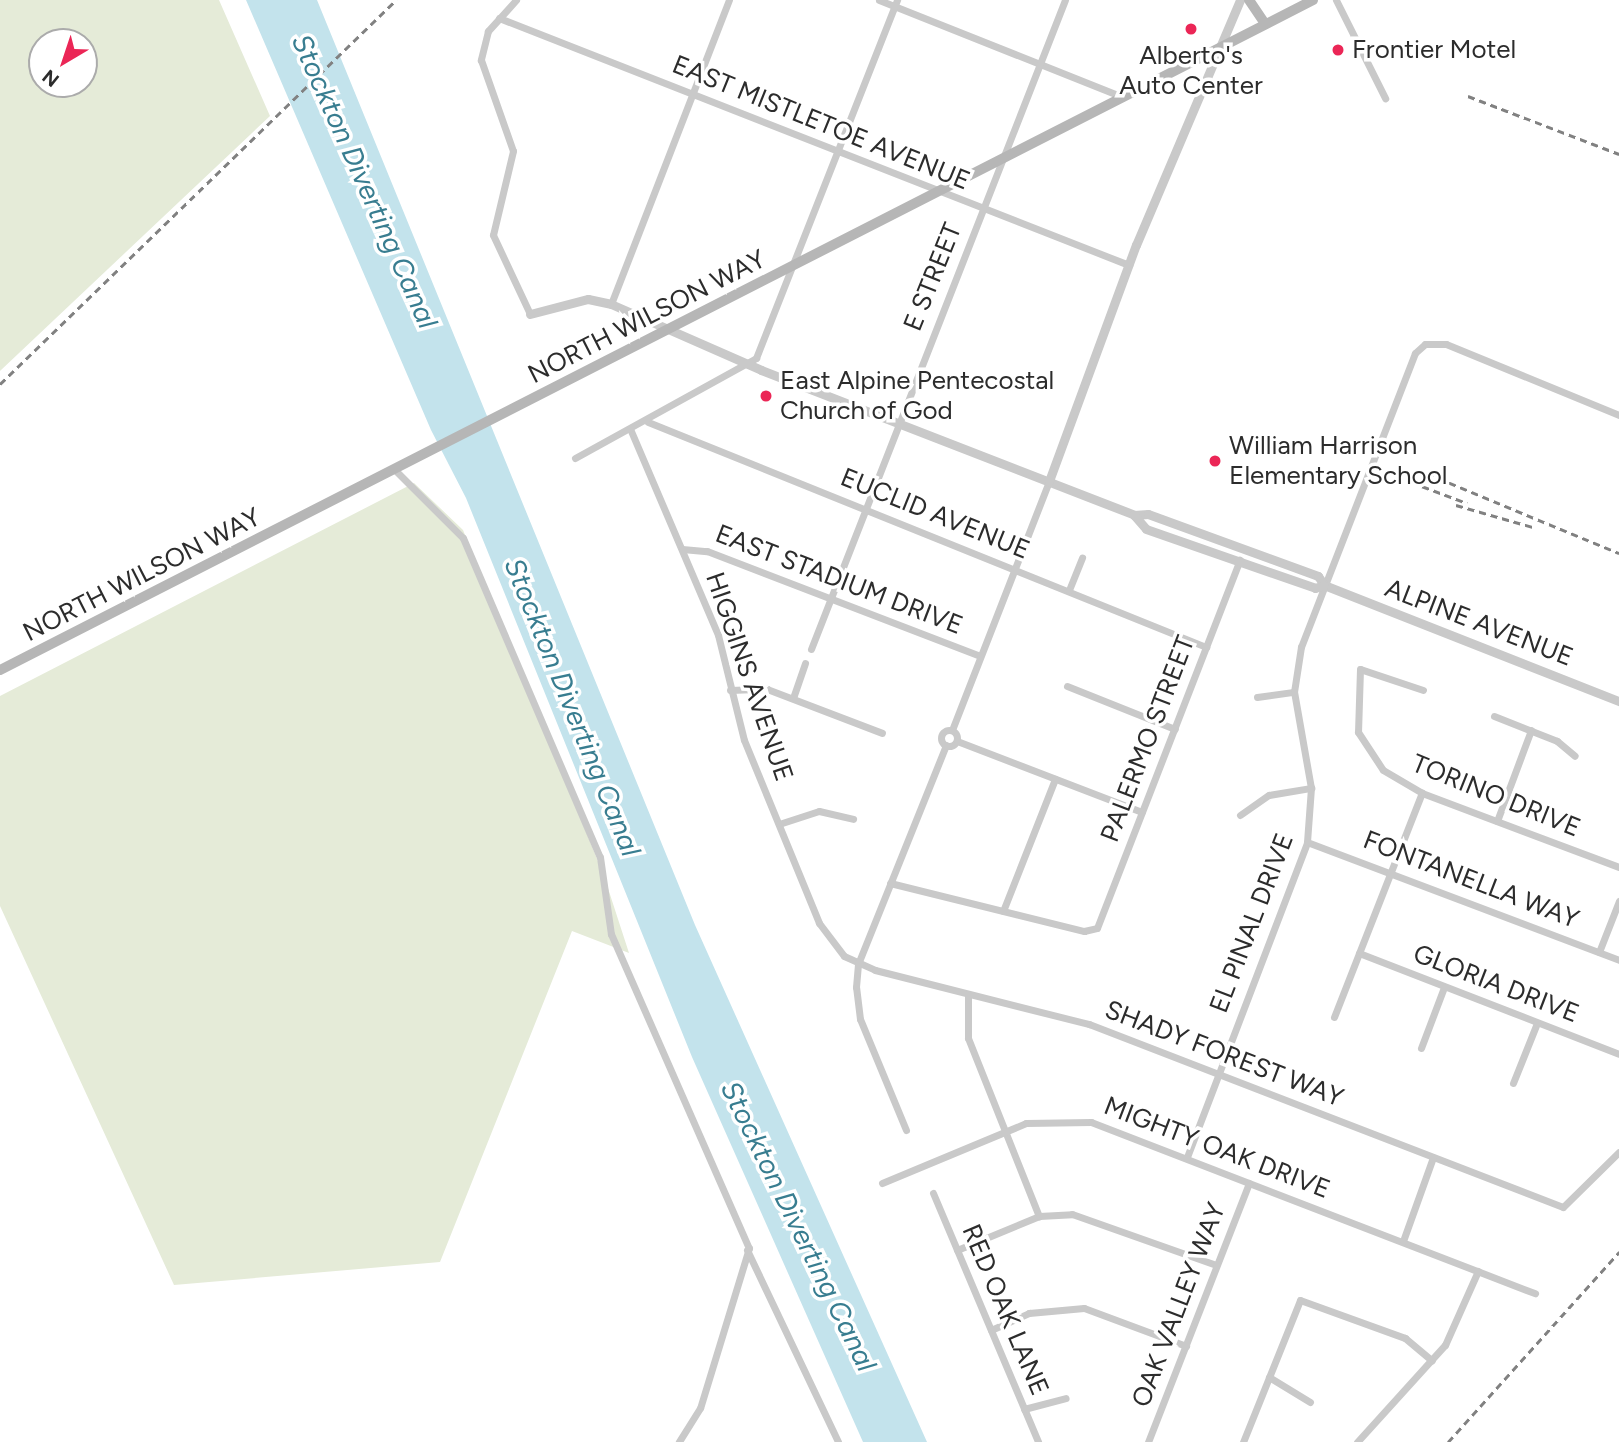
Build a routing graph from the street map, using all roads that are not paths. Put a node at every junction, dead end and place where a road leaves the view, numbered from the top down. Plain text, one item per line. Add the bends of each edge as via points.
1 (516, 0) edge
2 (729, 0) edge
3 (879, 0) edge
4 (1065, 0) edge
5 (1240, 0) edge
6 (1249, 0) edge
7 (1313, 0) edge
8 (1336, 0) edge
9 (896, 3) edge
10 (499, 18) junction
11 (1265, 24) junction
12 (1220, 47) junction
13 (1040, 64) junction
14 (693, 95) junction
15 (1124, 97) junction
16 (1385, 98) dead end
17 (838, 152) junction
18 (1001, 162) junction
19 (939, 193) junction
20 (983, 209) junction
21 (796, 264) junction
22 (1129, 265) junction
23 (611, 304) junction
24 (530, 314) joint
25 (665, 330) junction
26 (751, 365) junction
27 (1619, 415) edge
28 (648, 422) junction
29 (898, 424) junction
30 (631, 431) junction
31 (575, 458) dead end
32 (395, 470) junction
33 (1049, 481) junction
34 (865, 510) junction
35 (1134, 515) junction
36 (682, 549) junction
37 (1082, 558) dead end
38 (1241, 561) junction
39 (1014, 568) junction
40 (1324, 585) junction
41 (1069, 590) junction
42 (831, 599) junction
43 (1206, 647) junction
44 (811, 649) dead end
45 (980, 656) junction
46 (805, 663) dead end
47 (0, 670) edge
48 (1067, 686) dead end
49 (730, 690) junction
50 (1423, 690) dead end
51 (1294, 692) junction
52 (1256, 696) dead end
53 (793, 698) junction
54 (1619, 701) edge
55 (1494, 716) dead end
56 (1175, 729) junction
57 (952, 730) junction
58 (1531, 730) junction
59 (882, 733) dead end
60 (957, 741) junction
61 (946, 745) junction
62 (1575, 756) dead end
63 (1055, 779) junction
64 (1311, 788) junction
65 (1422, 793) junction
66 (1142, 812) junction
67 (1240, 815) dead end
68 (853, 819) dead end
69 (1497, 821) junction
70 (779, 824) junction
71 (1307, 842) junction
72 (1619, 867) edge
73 (1391, 871) junction
74 (890, 883) junction
75 (1619, 901) edge
76 (1003, 911) junction
77 (1599, 952) junction
78 (1359, 953) junction
79 (1619, 960) edge
80 (858, 964) junction
81 (1444, 988) junction
82 (968, 994) junction
83 (1334, 1017) dead end
84 (1537, 1023) junction
85 (1421, 1048) dead end
86 (1619, 1054) edge
87 (1217, 1074) junction
88 (1513, 1083) dead end
89 (906, 1130) dead end
90 (1005, 1130) junction
91 (1619, 1153) edge
92 (1187, 1157) junction
93 (1433, 1157) junction
94 (881, 1183) dead end
95 (1249, 1183) junction
96 (933, 1194) dead end
97 (1039, 1216) junction
98 (1403, 1241) junction
99 (748, 1249) junction
100 (957, 1250) junction
101 (1216, 1265) junction
102 (1478, 1271) junction
103 (1535, 1293) dead end
104 (991, 1331) junction
105 (1186, 1346) junction
106 (1432, 1361) junction
107 (1269, 1377) junction
108 (1066, 1398) dead end
109 (1310, 1402) dead end
110 (1024, 1409) junction
111 (679, 1442) edge
112 (838, 1442) edge
113 (1038, 1442) edge
114 (1148, 1442) edge
115 (1243, 1442) edge
116 (1357, 1442) edge

1 - 10 street
2 - 14 street
3 - 9 street
4 - 13 street, E STREET
5 - 12 street
6 - 11 main road
7 - 11 main road, NORTH WILSON WAY
8 - 16 street
9 - 13 street
9 - 17 street
10 - 14 street, EAST MISTLETOE AVENUE
10 - 24 street via 483,41 482,68 513,158 493,231
11 - 12 main road, NORTH WILSON WAY
12 - 15 main road, NORTH WILSON WAY
12 - 22 street
13 - 15 street
13 - 18 street, E STREET
14 - 17 street, EAST MISTLETOE AVENUE
14 - 23 street
15 - 18 main road, NORTH WILSON WAY
17 - 19 street, EAST MISTLETOE AVENUE
17 - 21 street
18 - 19 main road, NORTH WILSON WAY
18 - 20 street, E STREET
19 - 20 street, EAST MISTLETOE AVENUE
19 - 21 main road, NORTH WILSON WAY
20 - 22 street, EAST MISTLETOE AVENUE
20 - 29 street, E STREET
21 - 25 main road, NORTH WILSON WAY
21 - 26 street
22 - 33 street
23 - 24 street, ALPINE AVENUE via 588,299
23 - 25 street, ALPINE AVENUE
25 - 26 street, ALPINE AVENUE
25 - 32 main road, NORTH WILSON WAY
26 - 28 street
26 - 29 street, ALPINE AVENUE
27 - 40 street, EL PINAL DRIVE via 1446,344 1423,345
28 - 30 street
28 - 34 street, EUCLID AVENUE
29 - 33 street, ALPINE AVENUE
29 - 34 street, E STREET
30 - 31 street
30 - 36 street, HIGGINS AVENUE
32 - 47 main road, NORTH WILSON WAY
32 - 99 street via 463,538 600,857 611,934
33 - 35 street, ALPINE AVENUE
33 - 39 street
34 - 39 street, EUCLID AVENUE
34 - 42 street, E STREET
35 - 38 street, ALPINE AVENUE via 1146,528
35 - 40 street, ALPINE AVENUE via 1148,514 1236,545 1318,576
36 - 42 street, EAST STADIUM DRIVE via 708,551
36 - 49 street, HIGGINS AVENUE via 718,635
37 - 41 street
38 - 40 street, ALPINE AVENUE via 1315,588
38 - 43 street, PALERMO STREET
39 - 41 street, EUCLID AVENUE
39 - 45 street
40 - 51 street, EL PINAL DRIVE via 1301,648
40 - 54 street, ALPINE AVENUE
41 - 43 street, EUCLID AVENUE
42 - 44 street, E STREET
42 - 45 street, EAST STADIUM DRIVE
43 - 56 street, PALERMO STREET
45 - 57 street
46 - 53 street
48 - 56 street
49 - 53 street via 767,689
49 - 70 street, HIGGINS AVENUE
50 - 65 street, TORINO DRIVE via 1360,669 1355,708 1363,744 1383,770
51 - 52 street
51 - 64 street, EL PINAL DRIVE
53 - 59 street
55 - 58 street
56 - 66 street, PALERMO STREET
57 - 60 street
57 - 61 street via 941,736
58 - 62 street
58 - 69 street
60 - 61 street
60 - 63 street
61 - 74 street
63 - 66 street
63 - 76 street
64 - 67 street via 1269,795
64 - 71 street, EL PINAL DRIVE
65 - 69 street, TORINO DRIVE
65 - 73 street
66 - 76 street, PALERMO STREET via 1093,931
68 - 70 street via 819,811
69 - 72 street, TORINO DRIVE
70 - 80 street, HIGGINS AVENUE via 823,930
71 - 73 street, FONTANELLA WAY
71 - 87 street, EL PINAL DRIVE
73 - 77 street, FONTANELLA WAY
73 - 78 street
74 - 76 street
74 - 80 street
75 - 77 street
77 - 79 street, FONTANELLA WAY
78 - 81 street, GLORIA DRIVE
78 - 83 street
80 - 82 street, SHADY FOREST WAY
80 - 89 street via 860,1019
81 - 84 street, GLORIA DRIVE
81 - 85 street
82 - 87 street, SHADY FOREST WAY via 1089,1024
82 - 90 street via 968,1038
84 - 86 street, GLORIA DRIVE
84 - 88 street
87 - 92 street, EL PINAL DRIVE
87 - 93 street, SHADY FOREST WAY
90 - 92 street, MIGHTY OAK DRIVE via 1045,1119 1091,1122
90 - 94 street, MIGHTY OAK DRIVE
90 - 97 street
91 - 93 street, SHADY FOREST WAY via 1567,1207
92 - 95 street, MIGHTY OAK DRIVE
93 - 98 street
95 - 98 street, MIGHTY OAK DRIVE
95 - 101 street, OAK VALLEY WAY
96 - 100 street, RED OAK LANE
97 - 100 street
97 - 101 street via 1088,1217
98 - 102 street, MIGHTY OAK DRIVE
99 - 111 street via 700,1408
99 - 112 street
100 - 104 street, RED OAK LANE
101 - 105 street, OAK VALLEY WAY
102 - 103 street, MIGHTY OAK DRIVE
102 - 106 street via 1452,1334
104 - 105 street via 1029,1313 1084,1308
104 - 110 street, RED OAK LANE
105 - 114 street, OAK VALLEY WAY
106 - 107 street via 1405,1338 1305,1299 1295,1305
106 - 116 street
107 - 109 street
107 - 115 street
108 - 110 street
110 - 113 street, RED OAK LANE

